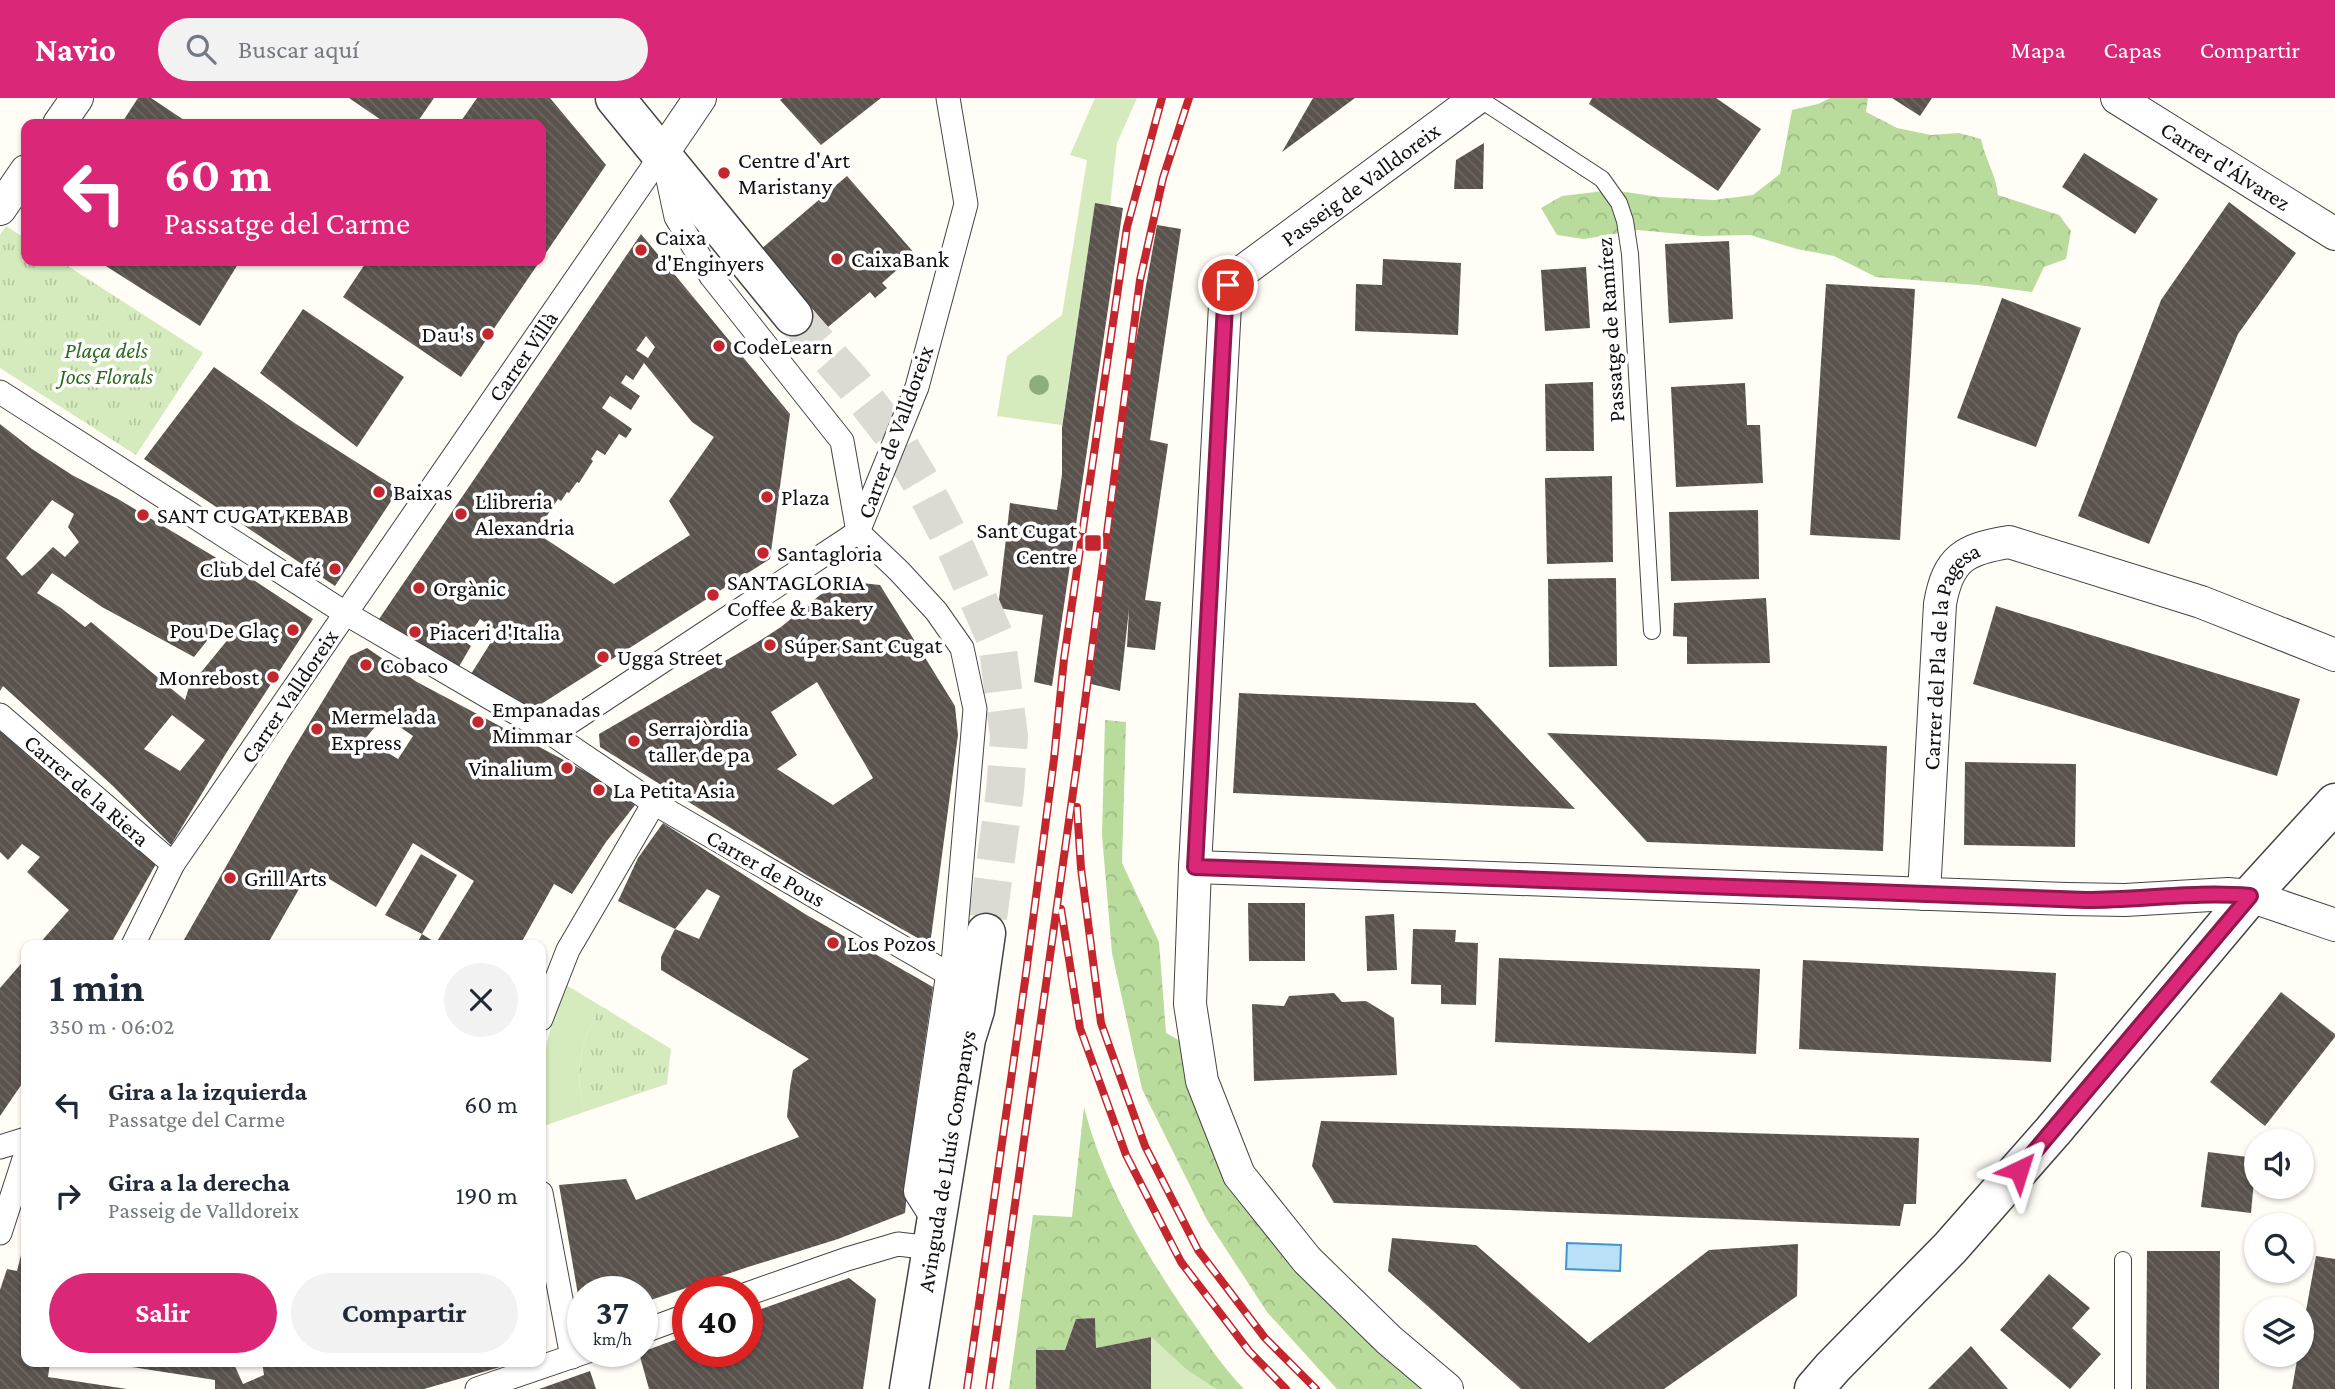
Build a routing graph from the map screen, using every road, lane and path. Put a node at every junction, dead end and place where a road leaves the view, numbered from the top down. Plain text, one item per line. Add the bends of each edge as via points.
1 (77, 98) edge
2 (615, 98) edge
3 (701, 98) edge
4 (948, 98) edge
5 (1478, 98) edge
6 (2117, 98) edge
7 (62, 119) edge
8 (662, 153) junction
9 (21, 178) edge
10 (0, 209) edge
11 (2335, 234) edge
12 (793, 316) tunnel mouth
13 (0, 392) edge
14 (858, 533) junction
15 (345, 613) junction
16 (1652, 631) dead end
17 (2335, 655) edge
18 (0, 715) edge
19 (552, 734) junction
20 (654, 803) junction
21 (2335, 803) edge
22 (173, 864) junction
23 (1195, 867) junction
24 (1924, 894) junction
25 (2250, 896) junction
26 (2335, 925) edge
27 (986, 933) tunnel mouth
28 (135, 940) edge
29 (952, 976) junction
30 (546, 1006) edge
31 (21, 1141) edge
32 (0, 1147) edge
33 (21, 1168) edge
34 (546, 1214) edge
35 (934, 1232) junction
36 (0, 1233) edge
37 (2123, 1260) dead end
38 (763, 1288) edge
39 (567, 1300) edge
40 (1870, 1330) junction
41 (567, 1358) edge
42 (546, 1366) edge
43 (542, 1367) edge
44 (477, 1389) edge
45 (909, 1389) edge
46 (1447, 1389) edge
47 (1791, 1389) edge
48 (1814, 1389) edge
49 (2123, 1389) edge

1 - 7 street
2 - 8 street
3 - 8 street, Carrer Villà
4 - 14 street, Carrer de Valldoreix via 966,204 917,387
5 - 16 lane, Passatge de Ramírez via 1602,179 1619,202 1630,254
5 - 23 street, Passeig de Valldoreix via 1228,285
6 - 11 street, Carrer d'Álvarez
8 - 12 street
8 - 14 street via 676,217 690,244 842,441
8 - 15 street, Carrer Villà
9 - 10 street
13 - 15 street
14 - 19 street, Carrer de Valldoreix
14 - 29 street via 936,611 962,648 975,709
15 - 19 street, Carrer Valldoreix
15 - 22 street, Carrer Valldoreix
17 - 24 street, Carrer del Pla de la Pagesa via 2201,602 2009,542 1982,547 1955,563 1944,582 1940,604
18 - 22 street, Carrer de la Riera
19 - 20 street, Carrer Valldoreix
20 - 29 street, Carrer de Pous
20 - 30 street via 568,950
21 - 25 street
22 - 28 street, Carrer Valldoreix
23 - 24 street
23 - 46 street, Passeig de Valldoreix via 1190,1004 1202,1081 1239,1175 1307,1260
24 - 25 street via 2125,900
25 - 26 street
25 - 40 street via 2053,1131
27 - 35 street, Avinguda de Lluís Companys
29 - 35 street via 920,1191
31 - 32 street
33 - 36 street
34 - 39 street
35 - 38 street
35 - 45 street, Avinguda de Lluís Companys
37 - 49 lane
40 - 47 street
40 - 48 street
41 - 42 street
43 - 44 street

